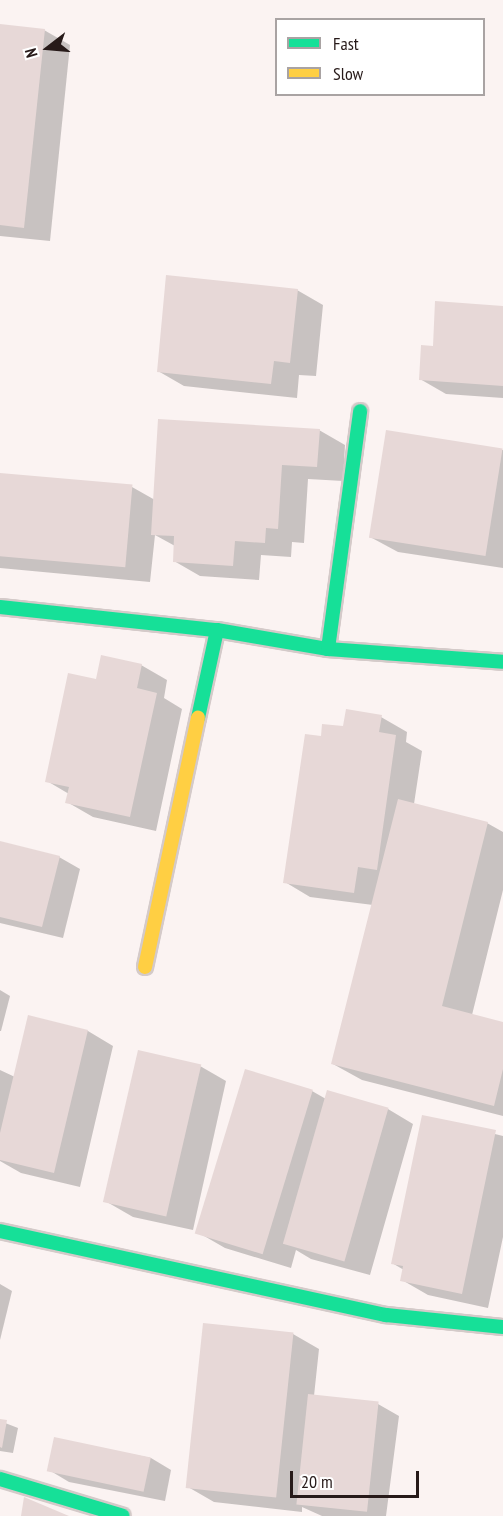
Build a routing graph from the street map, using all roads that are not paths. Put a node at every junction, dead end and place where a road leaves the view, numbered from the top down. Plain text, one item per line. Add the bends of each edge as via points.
1 (360, 411) dead end
2 (0, 608) edge
3 (217, 630) junction
4 (328, 649) junction
5 (503, 662) edge
6 (145, 967) dead end
7 (0, 1231) edge
8 (503, 1328) edge
9 (0, 1479) edge
10 (123, 1516) edge

1 - 4 street
2 - 3 street
3 - 4 street
3 - 6 street
4 - 5 street
7 - 8 street via 386,1315
9 - 10 street

